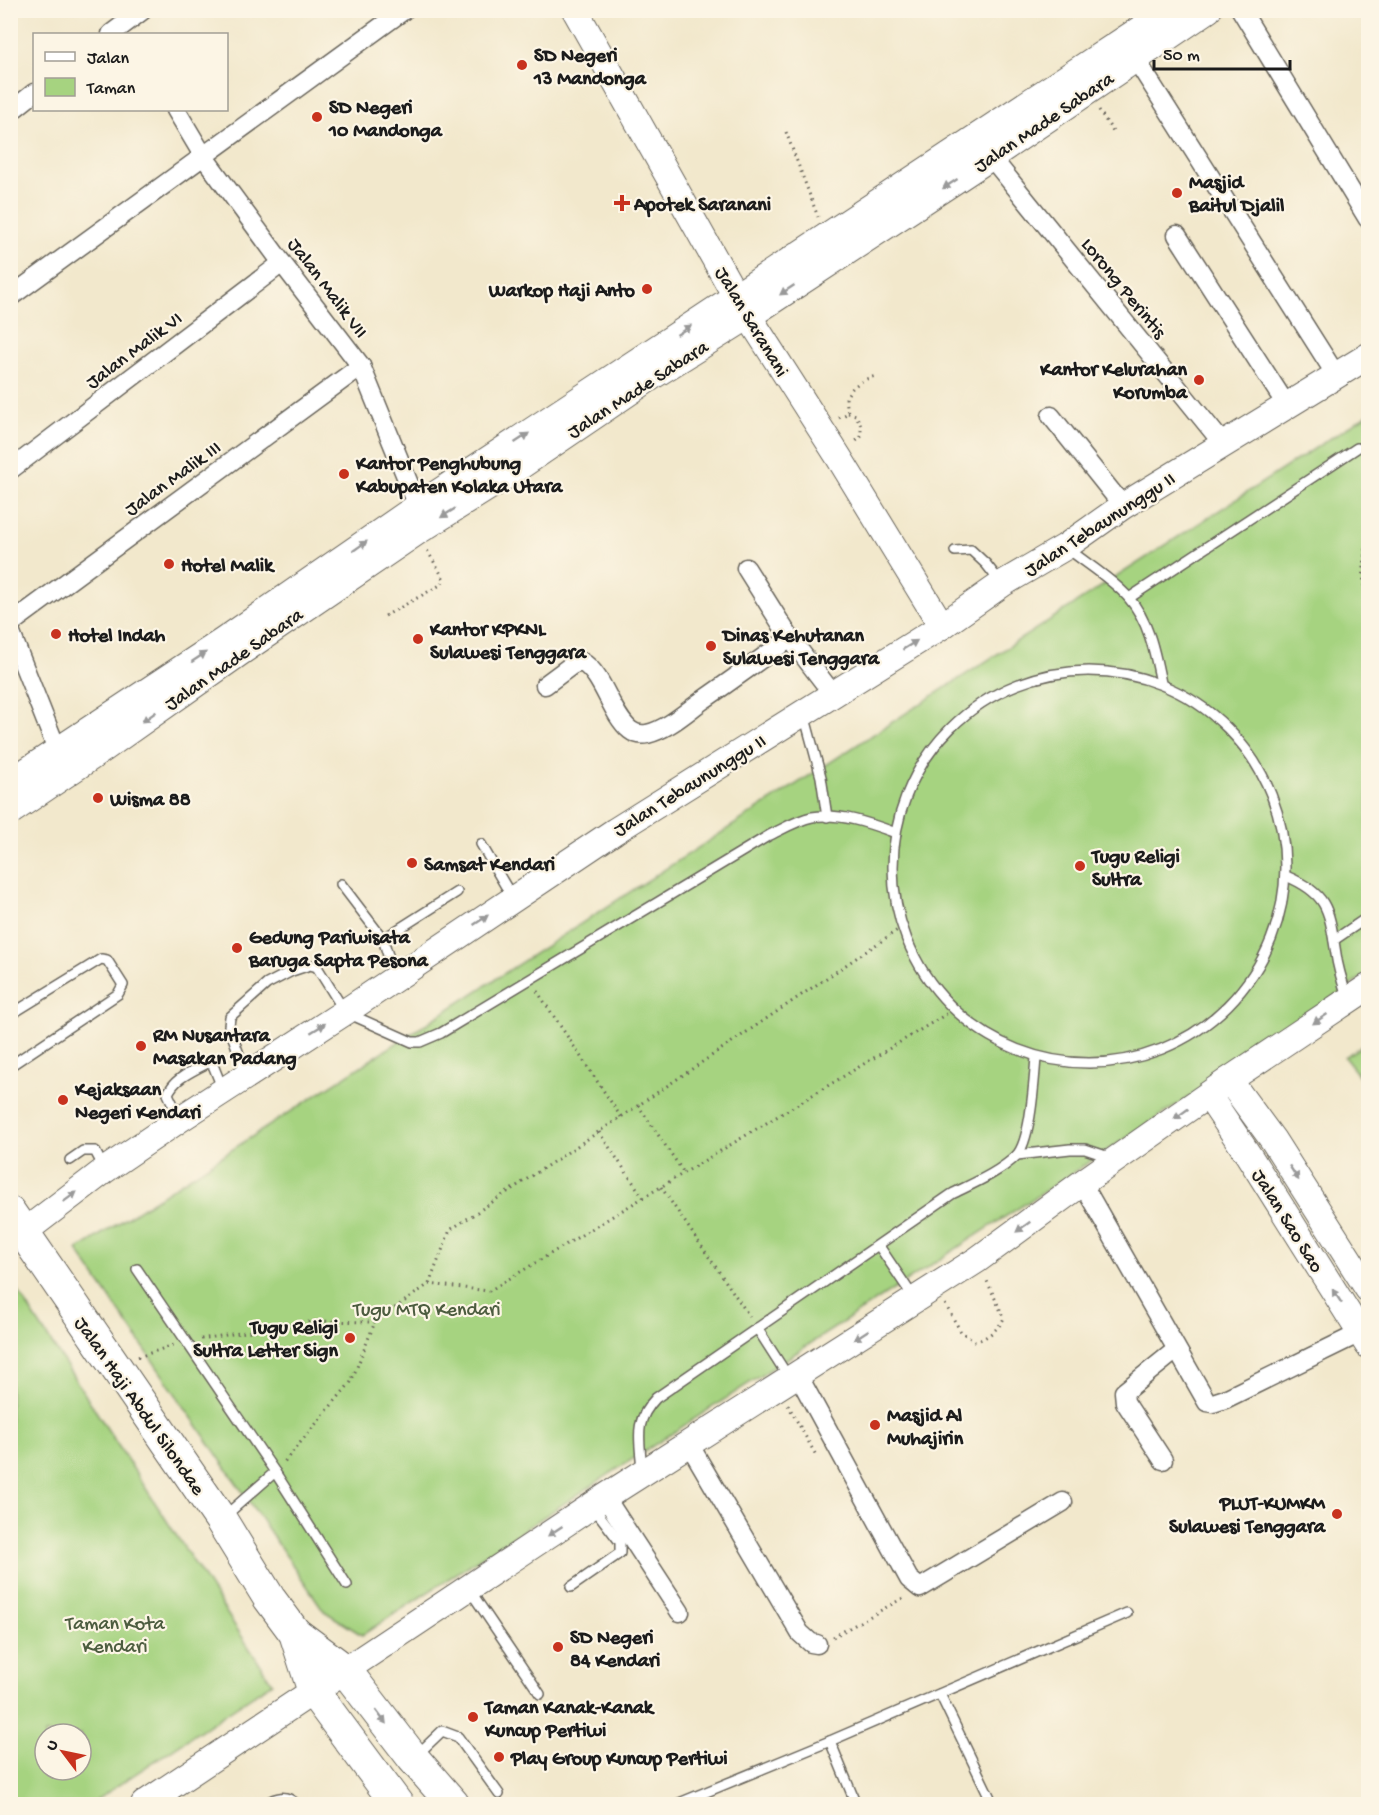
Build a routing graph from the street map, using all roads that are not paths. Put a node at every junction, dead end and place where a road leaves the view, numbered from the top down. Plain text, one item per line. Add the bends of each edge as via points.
1 (143, 10) edge
2 (404, 10) edge
3 (575, 10) edge
4 (1169, 10) edge
5 (1208, 10) edge
6 (1241, 10) edge
7 (121, 26) edge
8 (1135, 58) junction
9 (33, 94) edge
10 (177, 111) edge
11 (10, 112) edge
12 (204, 156) junction
13 (991, 157) junction
14 (1368, 219) edge
15 (1177, 235) dead end
16 (282, 264) junction
17 (10, 297) edge
18 (742, 306) junction
19 (1368, 356) edge
20 (361, 366) junction
21 (1336, 375) junction
22 (1287, 406) junction
23 (1051, 416) dead end
24 (1224, 445) junction
25 (1357, 448) dead end
26 (10, 470) edge
27 (418, 506) junction
28 (1123, 506) junction
29 (1065, 547) junction
30 (956, 551) dead end
31 (746, 568) dead end
32 (1002, 584) junction
33 (1129, 598) junction
34 (10, 624) edge
35 (942, 626) junction
36 (10, 631) edge
37 (790, 638) junction
38 (1161, 683) junction
39 (545, 684) dead end
40 (832, 693) junction
41 (803, 711) junction
42 (58, 752) junction
43 (10, 782) edge
44 (10, 812) edge
45 (827, 817) junction
46 (896, 833) junction
47 (481, 844) dead end
48 (1286, 876) junction
49 (341, 884) dead end
50 (457, 892) dead end
51 (513, 899) junction
52 (1368, 917) edge
53 (383, 939) junction
54 (1334, 940) junction
55 (394, 978) junction
56 (1358, 993) edge
57 (345, 1012) junction
58 (10, 1016) edge
59 (10, 1052) edge
60 (1036, 1058) junction
61 (14, 1064) edge
62 (246, 1075) junction
63 (1229, 1080) junction
64 (224, 1091) junction
65 (1208, 1095) junction
66 (180, 1119) junction
67 (1017, 1155) junction
68 (1117, 1159) junction
69 (70, 1160) dead end
70 (105, 1170) junction
71 (1082, 1183) junction
72 (14, 1224) edge
73 (879, 1246) junction
74 (137, 1269) dead end
75 (1368, 1289) edge
76 (925, 1294) junction
77 (757, 1328) junction
78 (1364, 1339) edge
79 (1176, 1350) junction
80 (789, 1381) junction
81 (689, 1444) junction
82 (1163, 1460) dead end
83 (275, 1472) junction
84 (642, 1473) junction
85 (598, 1502) junction
86 (1063, 1502) dead end
87 (220, 1520) junction
88 (347, 1585) dead end
89 (571, 1587) dead end
90 (469, 1589) junction
91 (680, 1612) dead end
92 (1127, 1613) dead end
93 (295, 1633) junction
94 (817, 1644) road end
95 (346, 1671) junction
96 (314, 1692) junction
97 (540, 1694) dead end
98 (940, 1694) junction
99 (830, 1742) junction
100 (413, 1758) junction
101 (500, 1794) dead end
102 (172, 1797) edge
103 (144, 1804) edge
104 (265, 1804) edge
105 (296, 1804) edge
106 (397, 1804) edge
107 (453, 1804) edge
108 (677, 1804) edge
109 (856, 1804) edge
110 (993, 1804) edge

1 - 7 street
2 - 12 street
3 - 18 street, Jalan Saranani
4 - 18 street, Jalan Made Sabara via 825,236
5 - 8 street, Jalan Made Sabara
6 - 14 street
8 - 13 street, Jalan Made Sabara
8 - 21 street
9 - 11 street
10 - 12 street, Jalan Malik VII
12 - 16 street, Jalan Malik VII
12 - 17 street
13 -> 18 street, Jalan Made Sabara
13 - 24 street, Lorong Perintis
15 - 22 street
16 - 20 street, Jalan Malik VII
16 - 26 street, Jalan Malik VI
27 -> 18 street, Jalan Made Sabara
18 - 35 street, Jalan Saranani
18 -> 44 street, Jalan Made Sabara via 653,376 417,532
19 - 21 street, Jalan Tebaununggu II
20 - 27 street, Jalan Malik VII
20 - 34 street, Jalan Malik III
21 - 22 street, Jalan Tebaununggu II
22 - 24 street, Jalan Tebaununggu II
23 - 28 street
24 - 28 street, Jalan Tebaununggu II
25 - 33 lane
42 -> 27 street, Jalan Made Sabara
28 - 29 street, Jalan Tebaununggu II
29 - 32 street, Jalan Tebaununggu II
29 - 33 lane
30 - 32 lane via 971,550
31 - 37 street
32 - 35 street, Jalan Tebaununggu II
33 - 38 lane via 1155,651
40 -> 35 street, Jalan Tebaununggu II
36 - 42 street
37 - 39 street via 671,723 646,734 631,731 620,719 595,675 582,662
37 - 40 street
38 - 46 lane via 1113,671 1063,672 1016,685 972,709 937,744 910,786
38 - 48 lane via 1214,714 1254,759 1280,815
40 - 41 street, Jalan Tebaununggu II
41 - 45 lane via 822,777
41 - 51 street, Jalan Tebaununggu II
42 - 43 street, Jalan Made Sabara
45 - 46 lane via 844,817
45 - 57 lane via 811,818 768,836 420,1042 405,1040
46 - 60 lane via 893,881 902,927 922,972 953,1010 991,1039
47 - 51 lane
48 - 54 lane via 1311,889 1322,900
48 - 60 lane via 1277,926 1256,972 1224,1011 1183,1040 1136,1059 1085,1064
49 - 53 lane
50 - 53 lane
55 -> 51 street, Jalan Tebaununggu II
52 - 54 lane
53 - 55 lane
54 - 56 lane via 1340,978
55 - 57 street, Jalan Tebaununggu II
56 -> 63 street
62 -> 57 street, Jalan Tebaununggu II
57 - 62 lane via 317,967 310,964 267,984 230,1017 229,1026
58 - 61 lane via 101,959 107,960 123,985 118,994
59 - 61 lane
60 - 67 lane via 1028,1128
62 - 64 street, Jalan Tebaununggu II
63 - 65 street
63 -> 75 street, Jalan Sao Sao via 1273,1140
64 - 66 street, Jalan Tebaununggu II
64 - 66 lane via 213,1065 207,1063 182,1077 168,1094
65 -> 68 street
78 -> 65 street, Jalan Sao Sao
66 - 70 street, Jalan Tebaununggu II
67 - 68 lane via 1085,1149
67 - 73 lane via 988,1176 952,1194
68 - 71 street
69 - 70 lane via 83,1151 95,1151
72 -> 70 street, Jalan Tebaununggu II
71 -> 76 street
71 - 79 street
72 - 87 highway, Jalan Haji Abdul Silondae
73 - 76 lane
73 - 77 lane
74 - 83 lane
76 -> 80 street
77 - 80 lane
77 - 84 lane via 646,1408 639,1423
78 - 79 street via 1213,1404 1205,1400
79 - 82 street via 1124,1392 1125,1402
80 - 81 street
80 - 86 street via 909,1579 920,1588
81 - 84 street
81 - 94 street via 800,1633
83 - 87 lane
83 - 88 lane
84 - 85 street
85 - 89 lane via 620,1542 620,1553
85 -> 90 street
85 - 91 street
87 - 93 highway, Jalan Haji Abdul Silondae
90 - 95 street
90 - 97 lane
92 - 98 lane
93 - 95 highway
93 - 96 highway
95 - 96 street
95 -> 100 highway
96 - 102 street
96 - 106 highway
98 - 99 lane
98 - 110 lane
99 - 108 lane
99 - 109 lane
100 - 101 lane via 442,1731 452,1733
100 - 107 highway
102 - 103 street
104 - 105 lane via 284,1797

